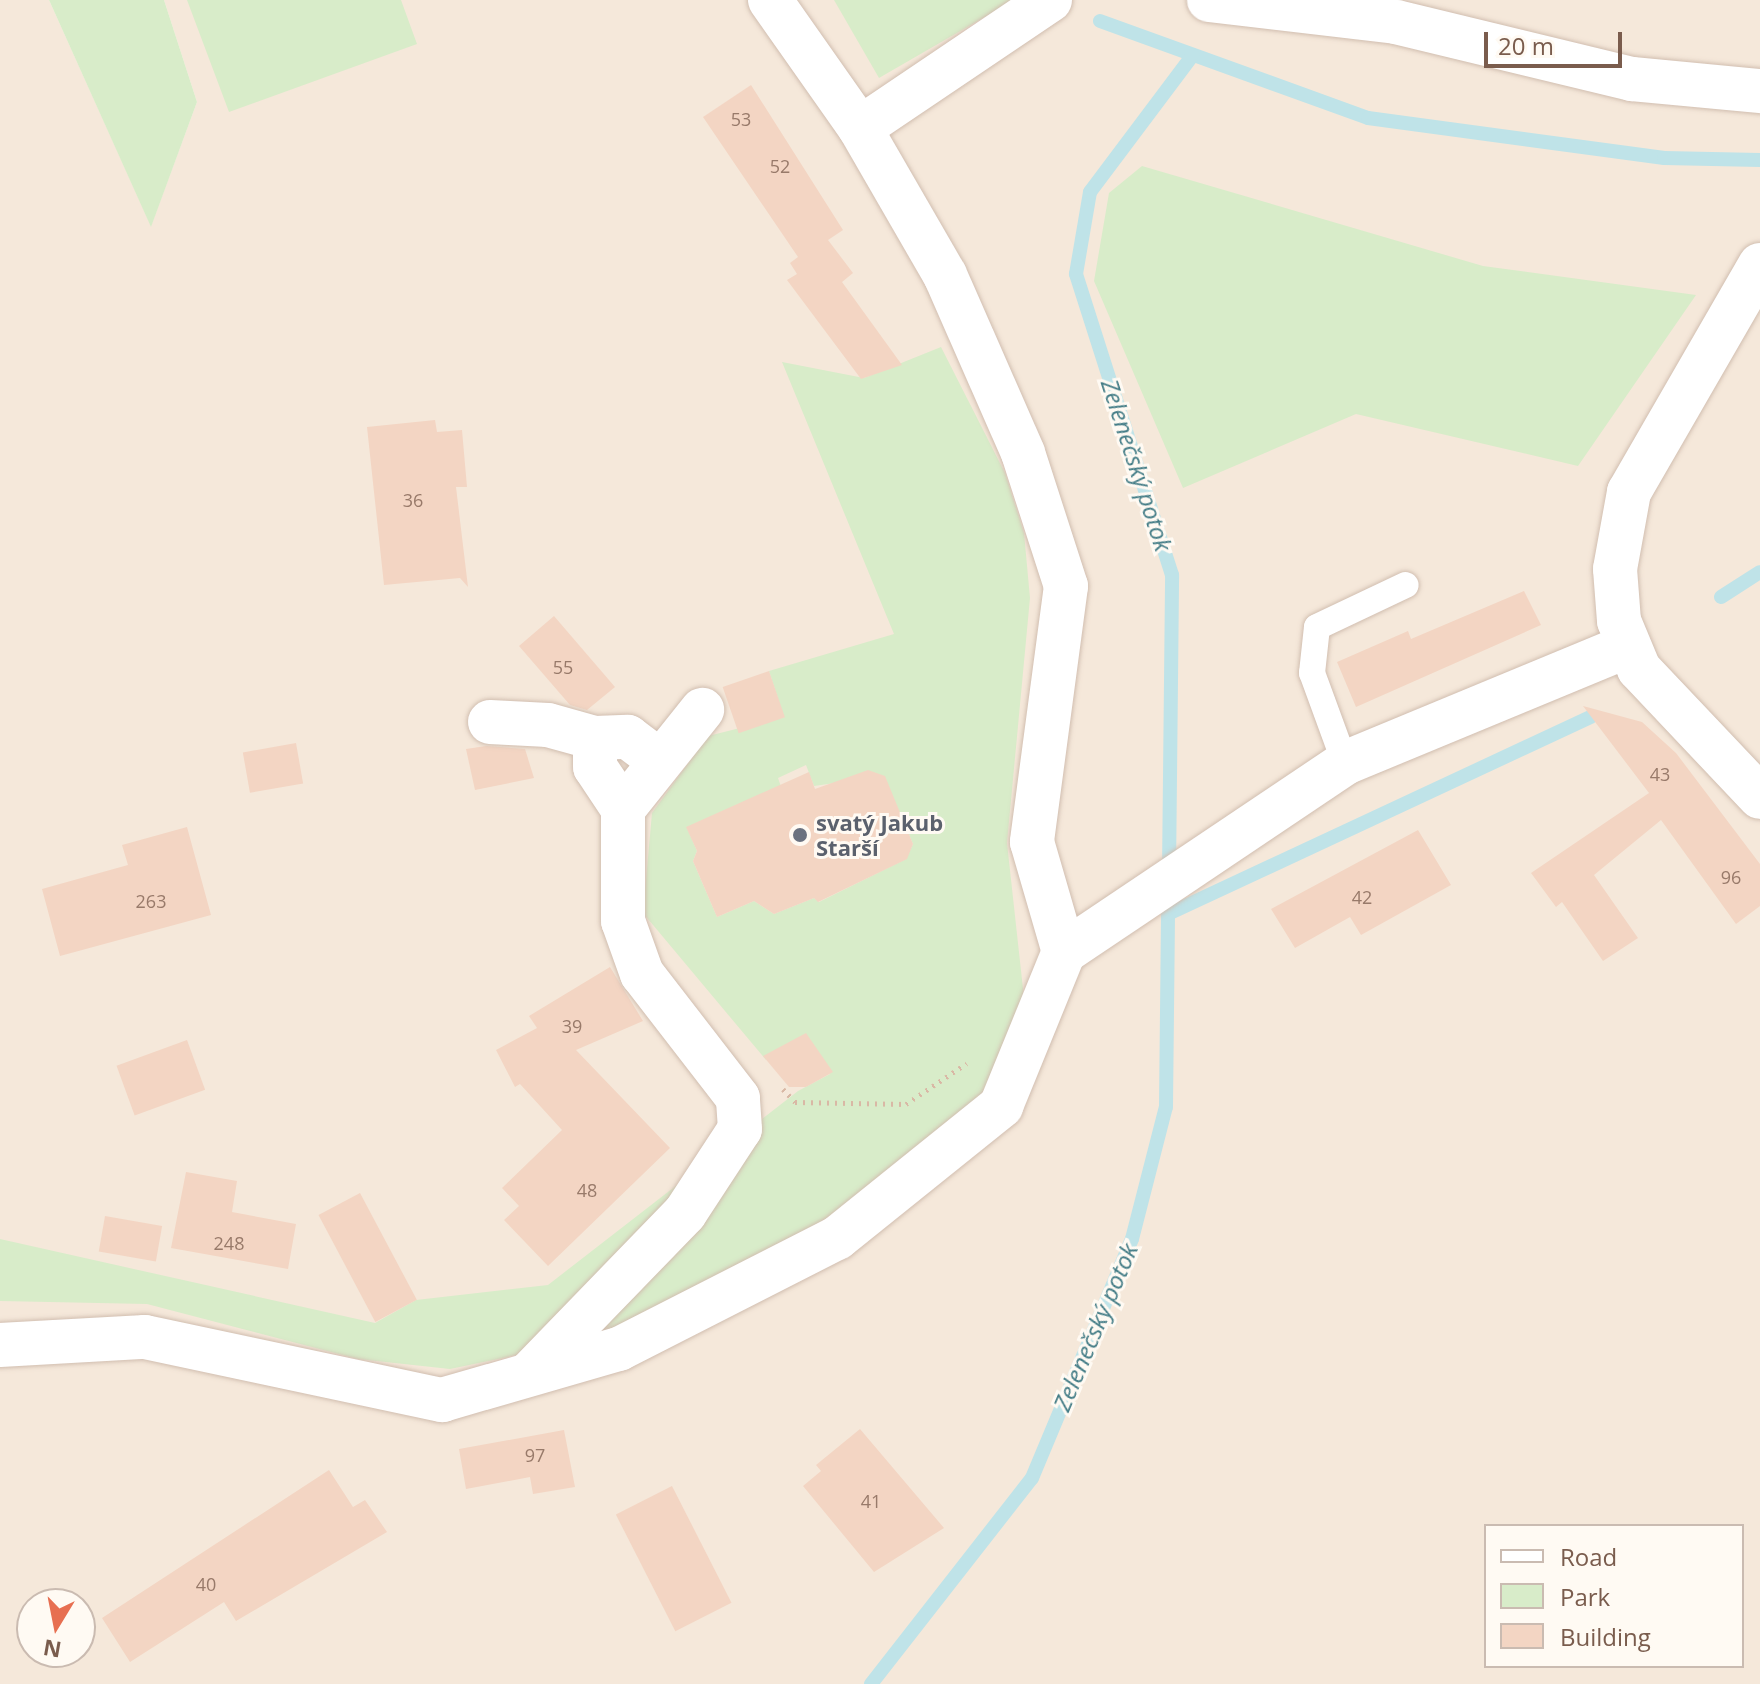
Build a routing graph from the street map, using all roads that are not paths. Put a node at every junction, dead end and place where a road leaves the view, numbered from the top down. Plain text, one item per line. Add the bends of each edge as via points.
1 (770, 0) edge
2 (1050, 0) edge
3 (1209, 0) edge
4 (1760, 91) edge
5 (860, 128) junction
6 (1760, 265) edge
7 (1406, 585) dead end
8 (1627, 646) junction
9 (702, 710) dead end
10 (490, 722) dead end
11 (595, 738) junction
12 (659, 760) junction
13 (1345, 763) junction
14 (1760, 797) edge
15 (623, 809) junction
16 (1064, 952) junction
17 (0, 1345) edge
18 (527, 1375) junction

1 - 5 street
2 - 5 street
3 - 4 street via 1396,22 1632,79
5 - 16 street via 945,275 1023,453 1066,586 1032,842
6 - 8 street via 1629,492 1615,569
7 - 13 lane via 1317,627 1312,673
8 - 13 street
8 - 14 street via 1654,691
9 - 12 street
10 - 11 street via 548,725
11 - 12 street via 628,737
11 - 15 street via 595,767
12 - 15 street
13 - 16 street
15 - 18 street via 623,921 642,974 738,1098 740,1129 685,1213
16 - 18 street via 1001,1106 837,1238 619,1349
17 - 18 street via 145,1337 442,1400

